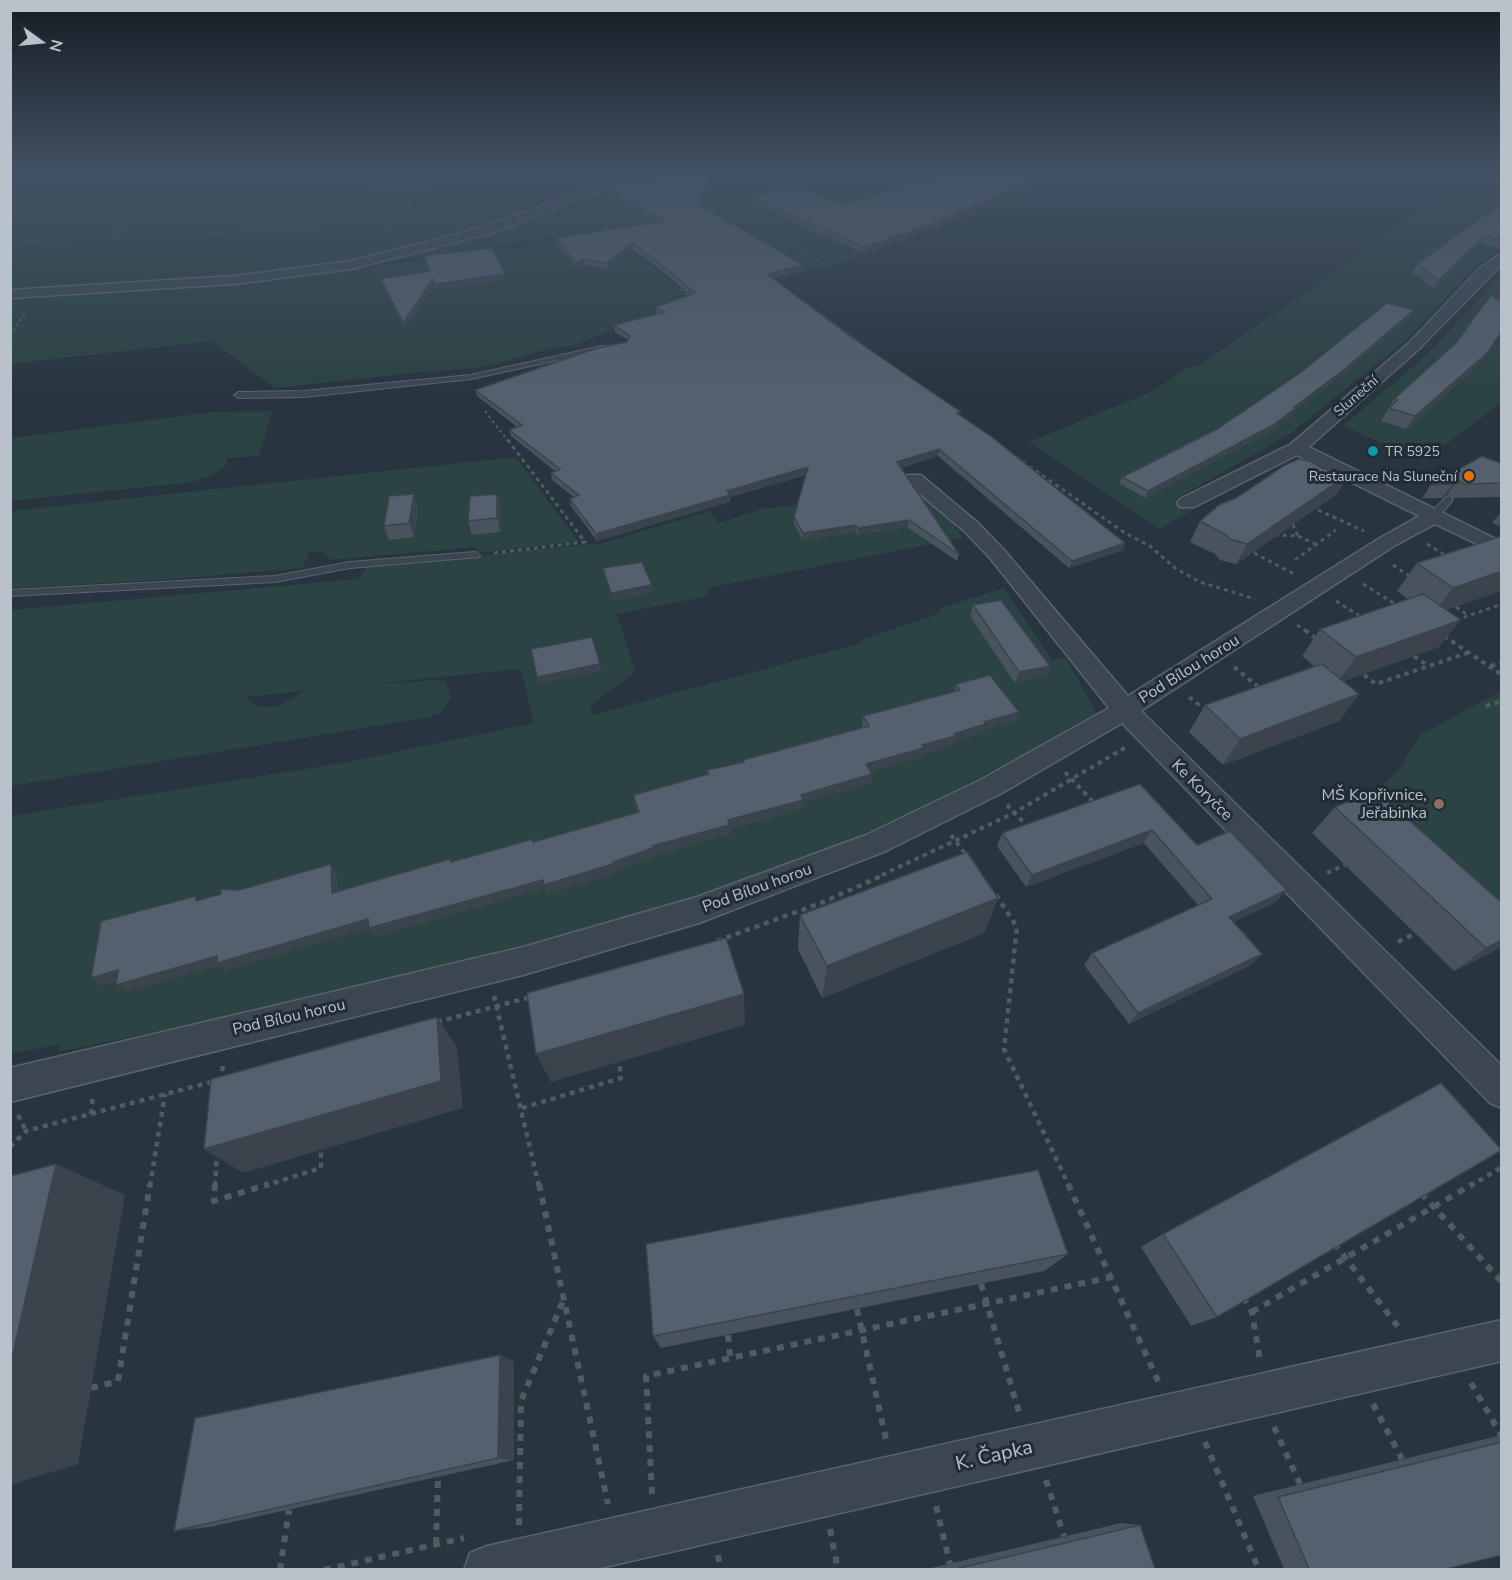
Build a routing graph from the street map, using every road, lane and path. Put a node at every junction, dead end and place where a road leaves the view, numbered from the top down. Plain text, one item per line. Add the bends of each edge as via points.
1 (396, 246) edge
2 (429, 246) edge
3 (619, 246) edge
4 (791, 246) edge
5 (391, 256) junction
6 (1502, 257) edge
7 (833, 268) dead end
8 (1484, 272) junction
9 (1502, 277) edge
10 (10, 294) edge
11 (692, 298) edge
12 (614, 346) edge
13 (238, 395) dead end
14 (485, 411) dead end
15 (1297, 448) junction
16 (1012, 454) edge
17 (914, 479) dead end
18 (1187, 503) dead end
19 (1441, 508) junction
20 (1318, 510) edge
21 (1282, 524) edge
22 (1275, 529) edge
23 (1336, 530) dead end
24 (1298, 537) junction
25 (1388, 543) junction
26 (1316, 544) junction
27 (1502, 550) edge
28 (1254, 553) edge
29 (475, 555) joint
30 (1448, 558) edge
31 (1294, 560) dead end
32 (1412, 578) dead end
33 (1325, 582) junction
34 (10, 593) edge
35 (1502, 604) edge
36 (1456, 607) edge
37 (1406, 611) edge
38 (1278, 614) junction
39 (1468, 615) junction
40 (1450, 622) edge
41 (1370, 624) edge
42 (1442, 634) edge
43 (1320, 641) edge
44 (1214, 652) junction
45 (1468, 652) junction
46 (1414, 656) edge
47 (1502, 662) edge
48 (1491, 666) junction
49 (1429, 667) junction
50 (1364, 675) edge
51 (1502, 675) edge
52 (1168, 681) junction
53 (1267, 693) edge
54 (1502, 701) edge
55 (1486, 706) dead end
56 (1125, 710) junction
57 (1211, 715) edge
58 (1047, 754) junction
59 (992, 786) junction
60 (1099, 809) edge
61 (935, 815) junction
62 (1034, 832) edge
63 (876, 843) junction
64 (970, 861) edge
65 (803, 871) junction
66 (901, 879) edge
67 (992, 889) edge
68 (826, 913) edge
69 (491, 969) junction
70 (228, 1032) junction
71 (619, 1062) edge
72 (10, 1085) edge
73 (220, 1090) edge
74 (1502, 1091) edge
75 (165, 1094) dead end
76 (522, 1108) junction
77 (217, 1145) edge
78 (321, 1150) edge
79 (1502, 1167) edge
80 (1420, 1192) edge
81 (1434, 1207) junction
82 (1334, 1243) edge
83 (1346, 1258) junction
84 (1112, 1277) junction
85 (1502, 1282) edge
86 (981, 1284) edge
87 (1242, 1296) edge
88 (563, 1300) junction
89 (987, 1304) junction
90 (857, 1309) edge
91 (1252, 1312) junction
92 (862, 1331) junction
93 (1401, 1331) dead end
94 (728, 1335) edge
95 (1502, 1340) edge
96 (730, 1356) junction
97 (1260, 1361) dead end
98 (1468, 1377) dead end
99 (1160, 1384) dead end
100 (91, 1388) dead end
101 (1372, 1402) dead end
102 (1020, 1415) dead end
103 (1272, 1423) dead end
104 (1501, 1435) edge
105 (1204, 1439) dead end
106 (887, 1444) dead end
107 (1402, 1459) dead end
108 (438, 1476) edge
109 (1045, 1476) dead end
110 (1300, 1484) dead end
111 (652, 1494) dead end
112 (935, 1502) dead end
113 (608, 1506) dead end
114 (289, 1510) edge
115 (519, 1526) dead end
116 (830, 1526) dead end
117 (1064, 1536) dead end
118 (436, 1544) dead end
119 (718, 1550) dead end
120 (950, 1564) dead end
121 (280, 1569) edge
122 (487, 1569) edge
123 (720, 1569) edge
124 (838, 1569) edge
125 (1259, 1569) edge

1 - 5 path
2 - 5 street
3 - 11 path
4 - 7 path
5 - 10 street via 265,277
6 - 8 street, Sluneční
8 - 9 street
8 - 15 street, Sluneční via 1414,346
12 - 13 lane via 471,377 304,393
14 - 29 path via 585,542
15 - 18 street, Sluneční
15 - 19 street
16 - 38 path via 1125,533 1150,546 1175,568 1200,582 1258,600
17 - 56 street, Ke Koryčce via 997,554
19 - 25 street, Pod Bílou horou
19 - 27 street
20 - 25 path
21 - 24 path via 1293,525
22 - 24 path via 1277,535
23 - 26 path
24 - 26 path
25 - 30 path
25 - 32 path
25 - 33 street, Pod Bílou horou
26 - 31 path
28 - 33 path
29 - 34 lane via 350,565 275,579
33 - 37 path
33 - 38 street, Pod Bílou horou
33 - 41 path
35 - 39 path
36 - 39 path
38 - 43 path
38 - 44 street, Pod Bílou horou
39 - 40 path
42 - 45 path
44 - 52 street, Pod Bílou horou
44 - 53 path
45 - 48 path
45 - 49 path
46 - 49 path
47 - 48 path
48 - 51 path
49 - 50 path via 1376,684
52 - 56 street, Pod Bílou horou
52 - 57 path
54 - 55 path
56 - 58 street, Pod Bílou horou
56 - 74 street, Ke Koryčce
58 - 59 street, Pod Bílou horou
58 - 60 path
59 - 61 street, Pod Bílou horou
59 - 62 path
61 - 63 street, Pod Bílou horou
61 - 64 path
63 - 65 street, Pod Bílou horou
63 - 66 path
65 - 68 path
65 - 69 street, Pod Bílou horou via 663,921
67 - 84 path via 1017,927 1004,1048
69 - 70 street, Pod Bílou horou
69 - 76 path via 495,1007
70 - 72 street, Pod Bílou horou
70 - 73 path
71 - 76 path via 621,1078
75 - 100 path via 118,1381
76 - 88 path
77 - 78 path via 214,1200 321,1168
79 - 81 path
80 - 81 path
81 - 83 path
81 - 85 path
82 - 83 path
83 - 91 path
83 - 93 path
84 - 89 path
84 - 99 path
86 - 89 path
87 - 91 path
88 - 113 path
88 - 115 path via 521,1401
89 - 92 path
89 - 102 path
90 - 92 path
91 - 97 path
92 - 96 path
92 - 106 path
94 - 96 path
95 - 122 street, K. Čapka
96 - 111 path via 646,1376
98 - 104 path
101 - 107 path
103 - 110 path
105 - 125 path
108 - 118 path
109 - 117 path
112 - 120 path
114 - 121 path
116 - 124 path
119 - 123 path

